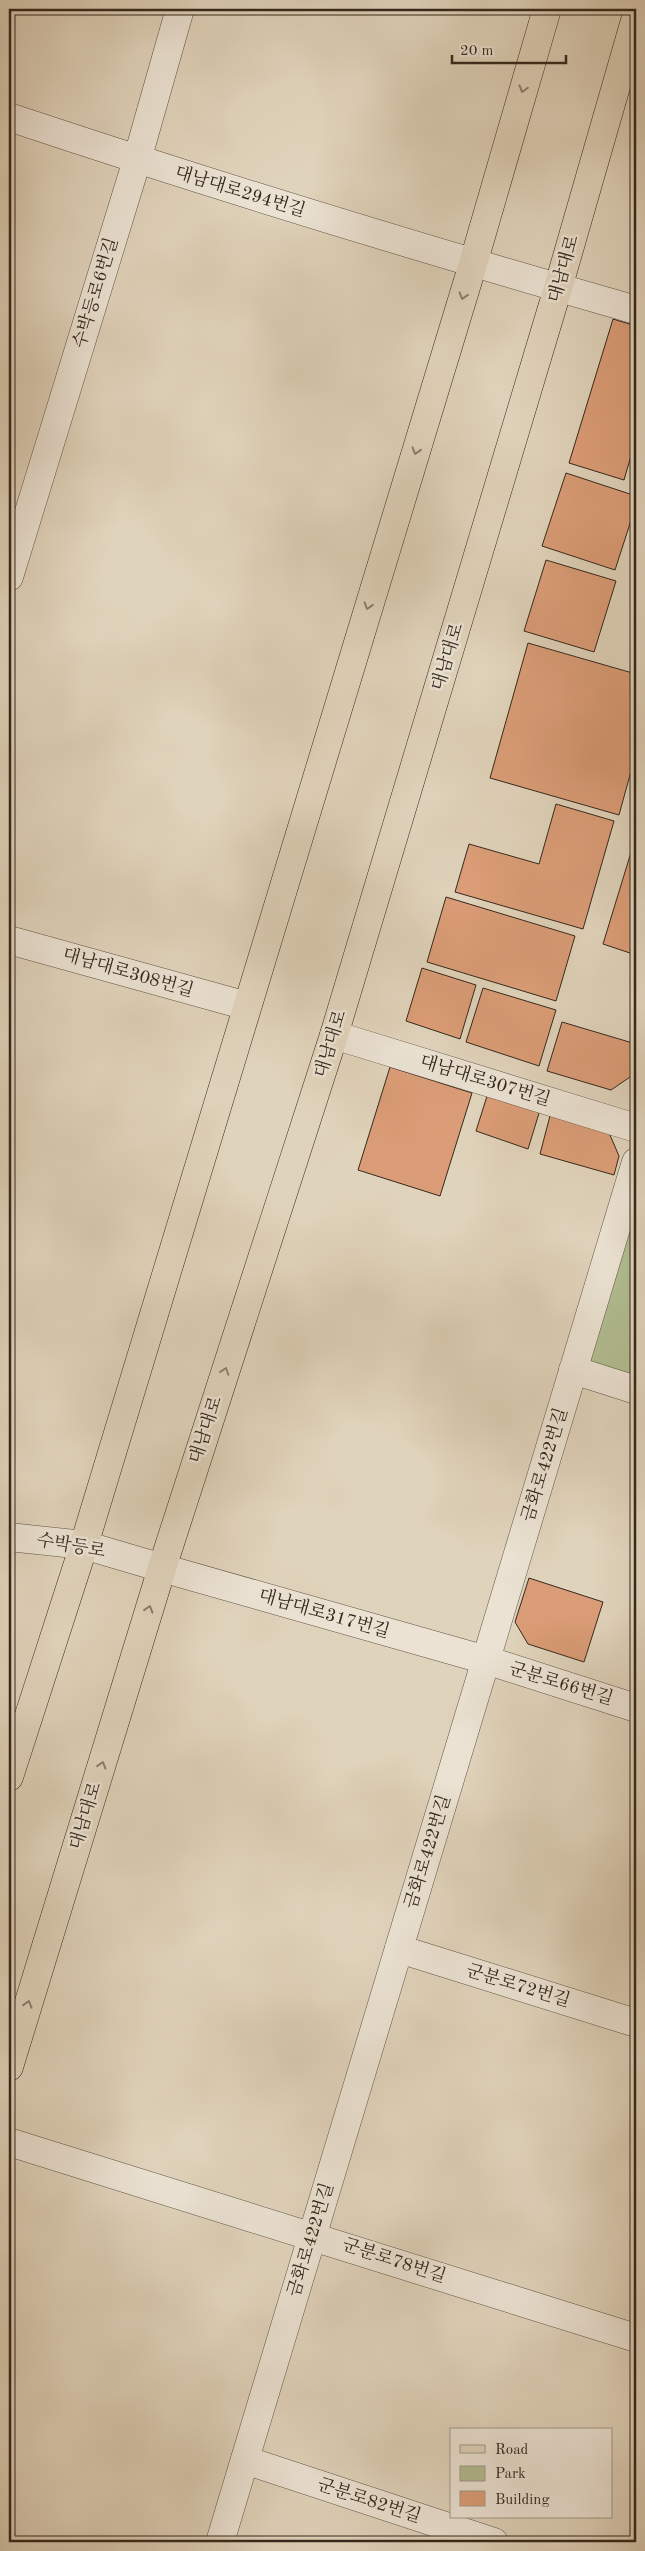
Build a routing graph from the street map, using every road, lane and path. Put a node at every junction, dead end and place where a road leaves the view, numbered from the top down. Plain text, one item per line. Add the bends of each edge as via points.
1 (180, 9) edge
2 (547, 9) edge
3 (636, 17) edge
4 (9, 117) edge
5 (137, 160) junction
6 (473, 264) junction
7 (558, 288) junction
8 (636, 310) edge
9 (9, 577) edge
10 (9, 940) edge
11 (247, 1006) junction
12 (334, 1034) junction
13 (636, 1128) edge
14 (636, 1162) edge
15 (573, 1370) junction
16 (636, 1390) edge
17 (9, 1536) edge
18 (84, 1545) junction
19 (162, 1568) junction
20 (486, 1660) junction
21 (636, 1708) edge
22 (9, 1777) edge
23 (399, 1949) junction
24 (636, 2023) edge
25 (9, 2067) edge
26 (9, 2142) edge
27 (312, 2235) junction
28 (636, 2338) edge
29 (245, 2460) junction
30 (220, 2542) edge
31 (494, 2542) edge

1 - 5 street, 수박등로6번길
2 -> 6 main road
3 - 7 main road, 대남대로
4 - 5 street, 대남대로294번길
5 - 6 street, 대남대로294번길
5 - 9 street, 수박등로6번길
6 - 7 street, 대남대로294번길
6 -> 11 main road
7 - 8 street, 대남대로294번길
7 - 12 main road, 대남대로
10 - 11 street, 대남대로308번길
11 - 18 main road
12 - 13 street, 대남대로307번길
19 -> 12 main road, 대남대로
14 - 15 street, 금화로422번길
15 - 16 street
15 - 20 street, 금화로422번길
17 - 18 street, 수박등로
18 - 19 street, 수박등로
18 - 22 main road
19 - 20 street, 대남대로317번길
25 -> 19 main road, 대남대로
20 - 21 street, 군분로66번길
20 - 23 street, 금화로422번길
23 - 24 street, 군분로72번길
23 - 27 street, 금화로422번길
26 - 27 street, 군분로78번길
27 - 28 street, 군분로78번길
27 - 29 street, 금화로422번길
29 - 30 street, 금화로422번길
29 - 31 street, 군분로82번길

